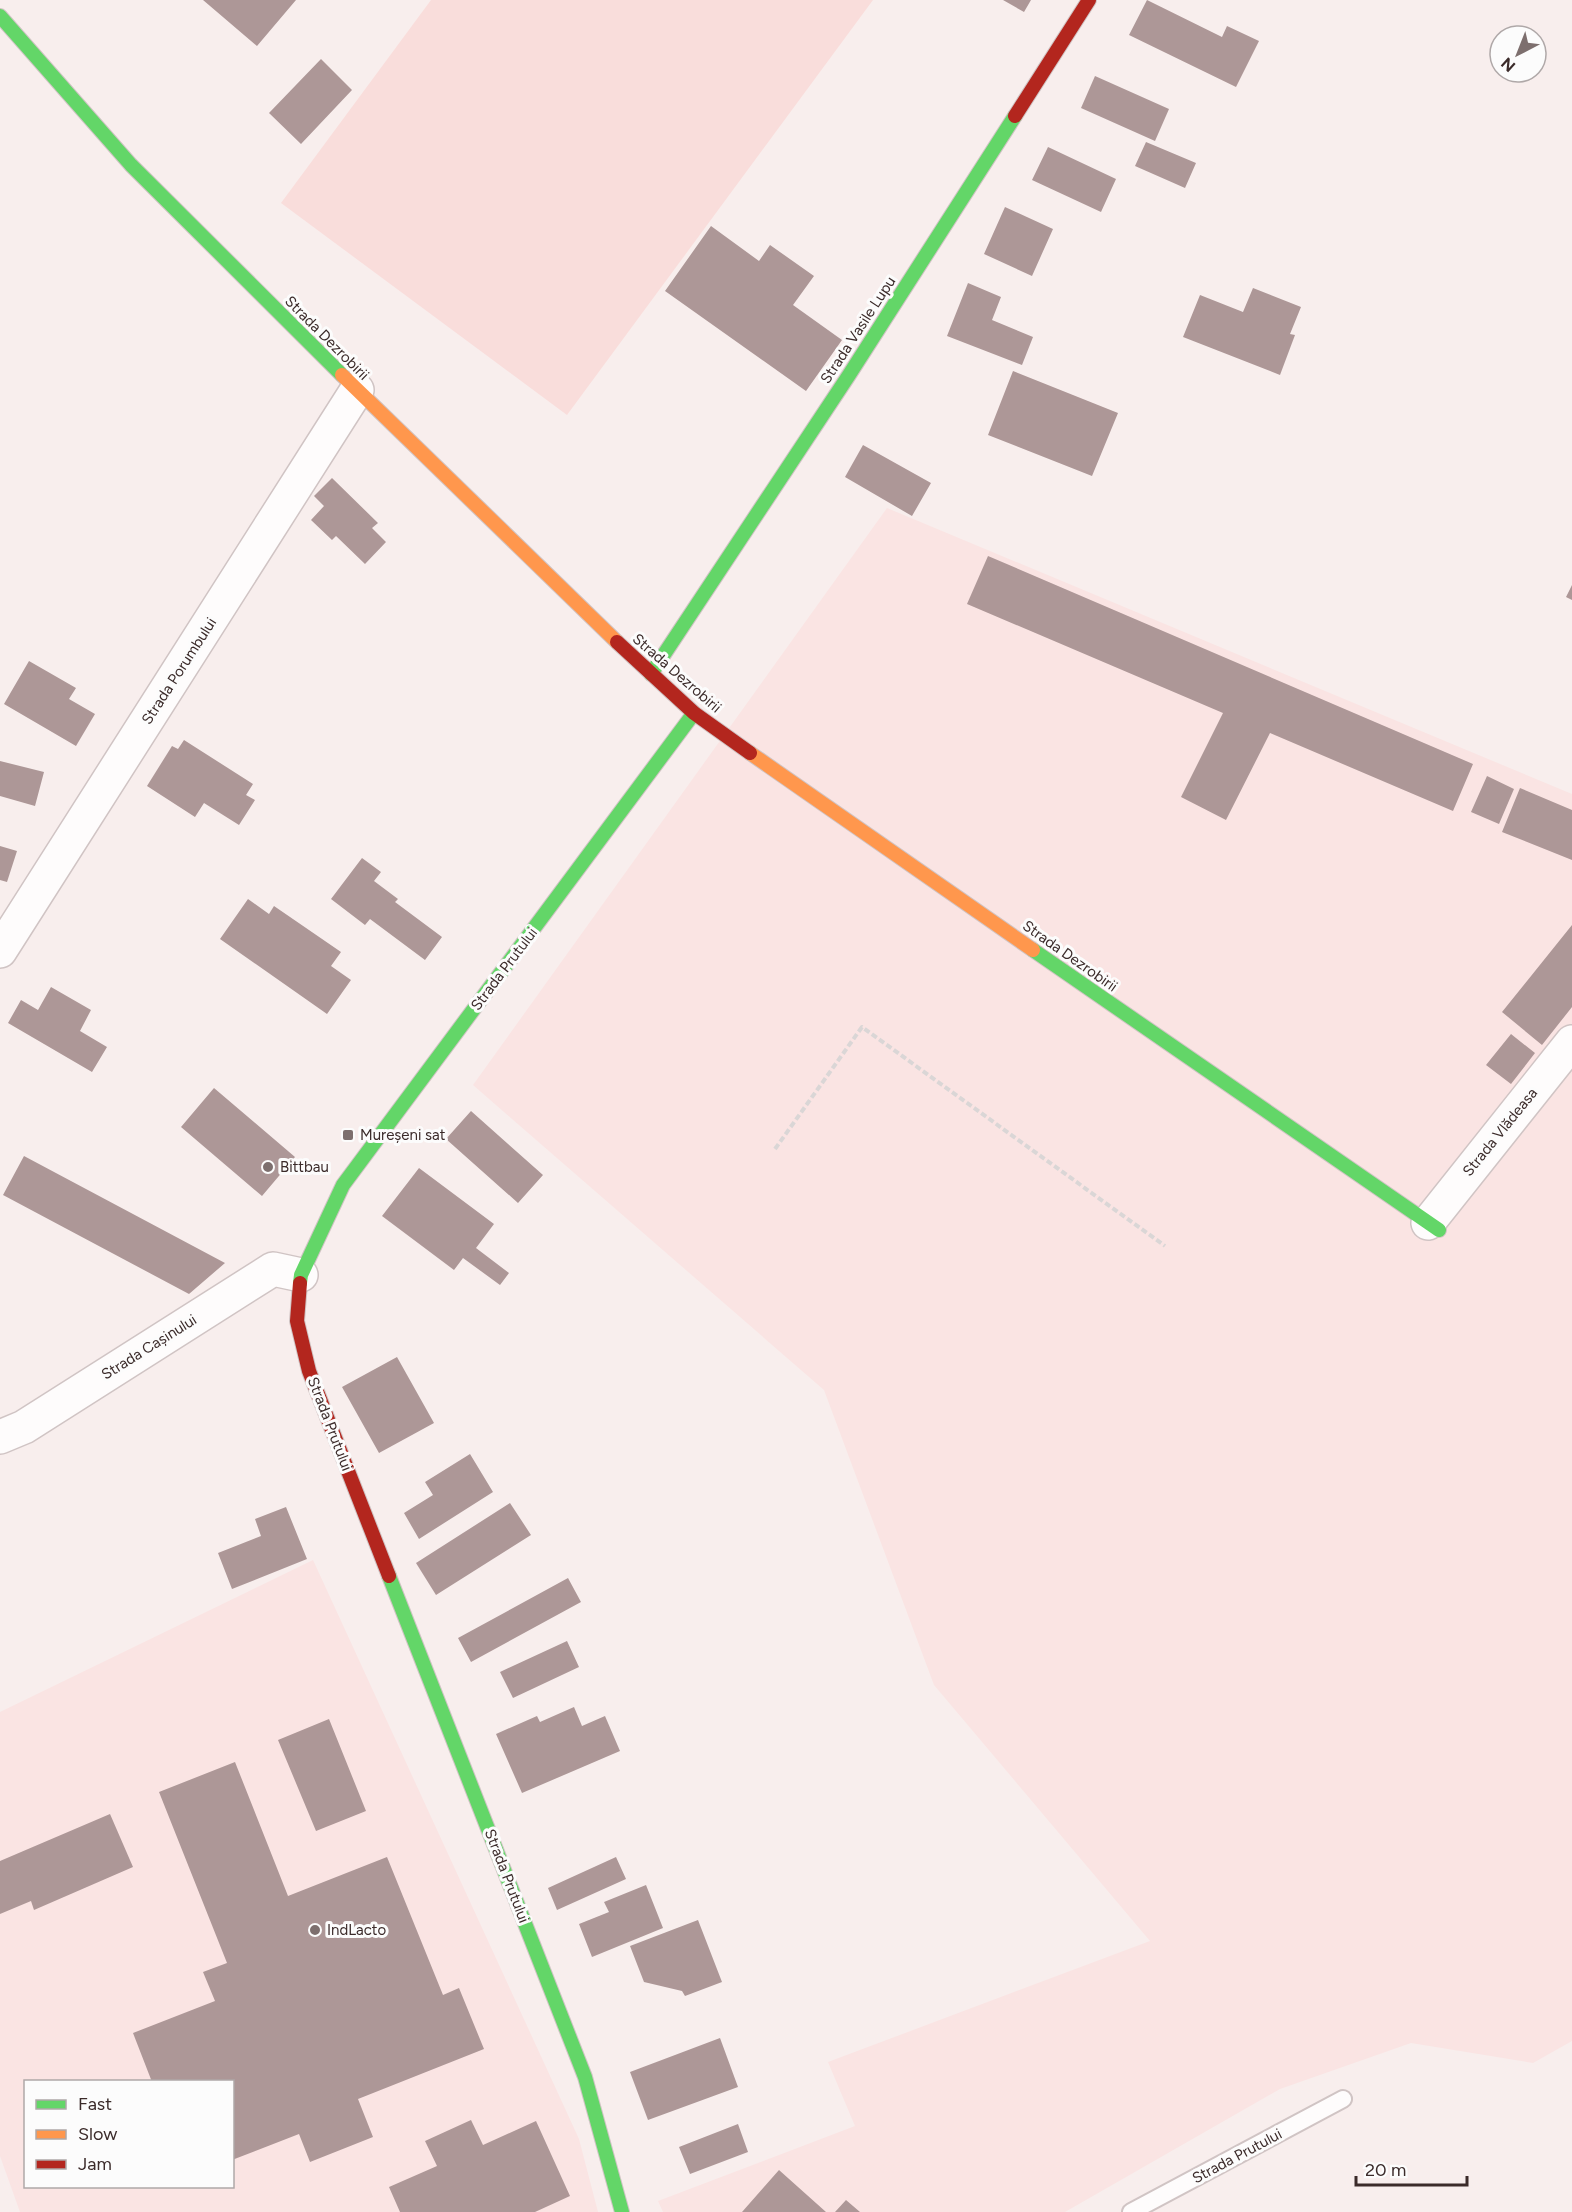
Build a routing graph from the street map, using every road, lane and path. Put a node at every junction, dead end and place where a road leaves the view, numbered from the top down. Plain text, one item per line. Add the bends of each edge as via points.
1 (1089, 0) edge
2 (0, 16) edge
3 (357, 390) junction
4 (651, 674) junction
5 (694, 713) junction
6 (0, 951) edge
7 (1572, 1042) edge
8 (775, 1149) dead end
9 (1433, 1226) joint
10 (1165, 1246) dead end
11 (301, 1275) junction
12 (0, 1437) edge
13 (1343, 2099) dead end
14 (622, 2212) edge
15 (1131, 2212) edge

1 - 4 street, Strada Vasile Lupu via 849,375
2 - 3 street, Strada Dezrobirii via 131,165
3 - 4 street, Strada Dezrobirii
3 - 6 street, Strada Porumbului
4 - 5 street, Strada Dezrobirii
5 - 9 street, Strada Dezrobirii
5 - 11 street, Strada Prutului via 343,1185
7 - 9 street, Strada Vlădeasa
8 - 10 path via 862,1027
11 - 12 street, Strada Cașinului via 273,1269 24,1427
11 - 14 street, Strada Prutului via 297,1321 309,1371 585,2077
13 - 15 lane, Strada Prutului

